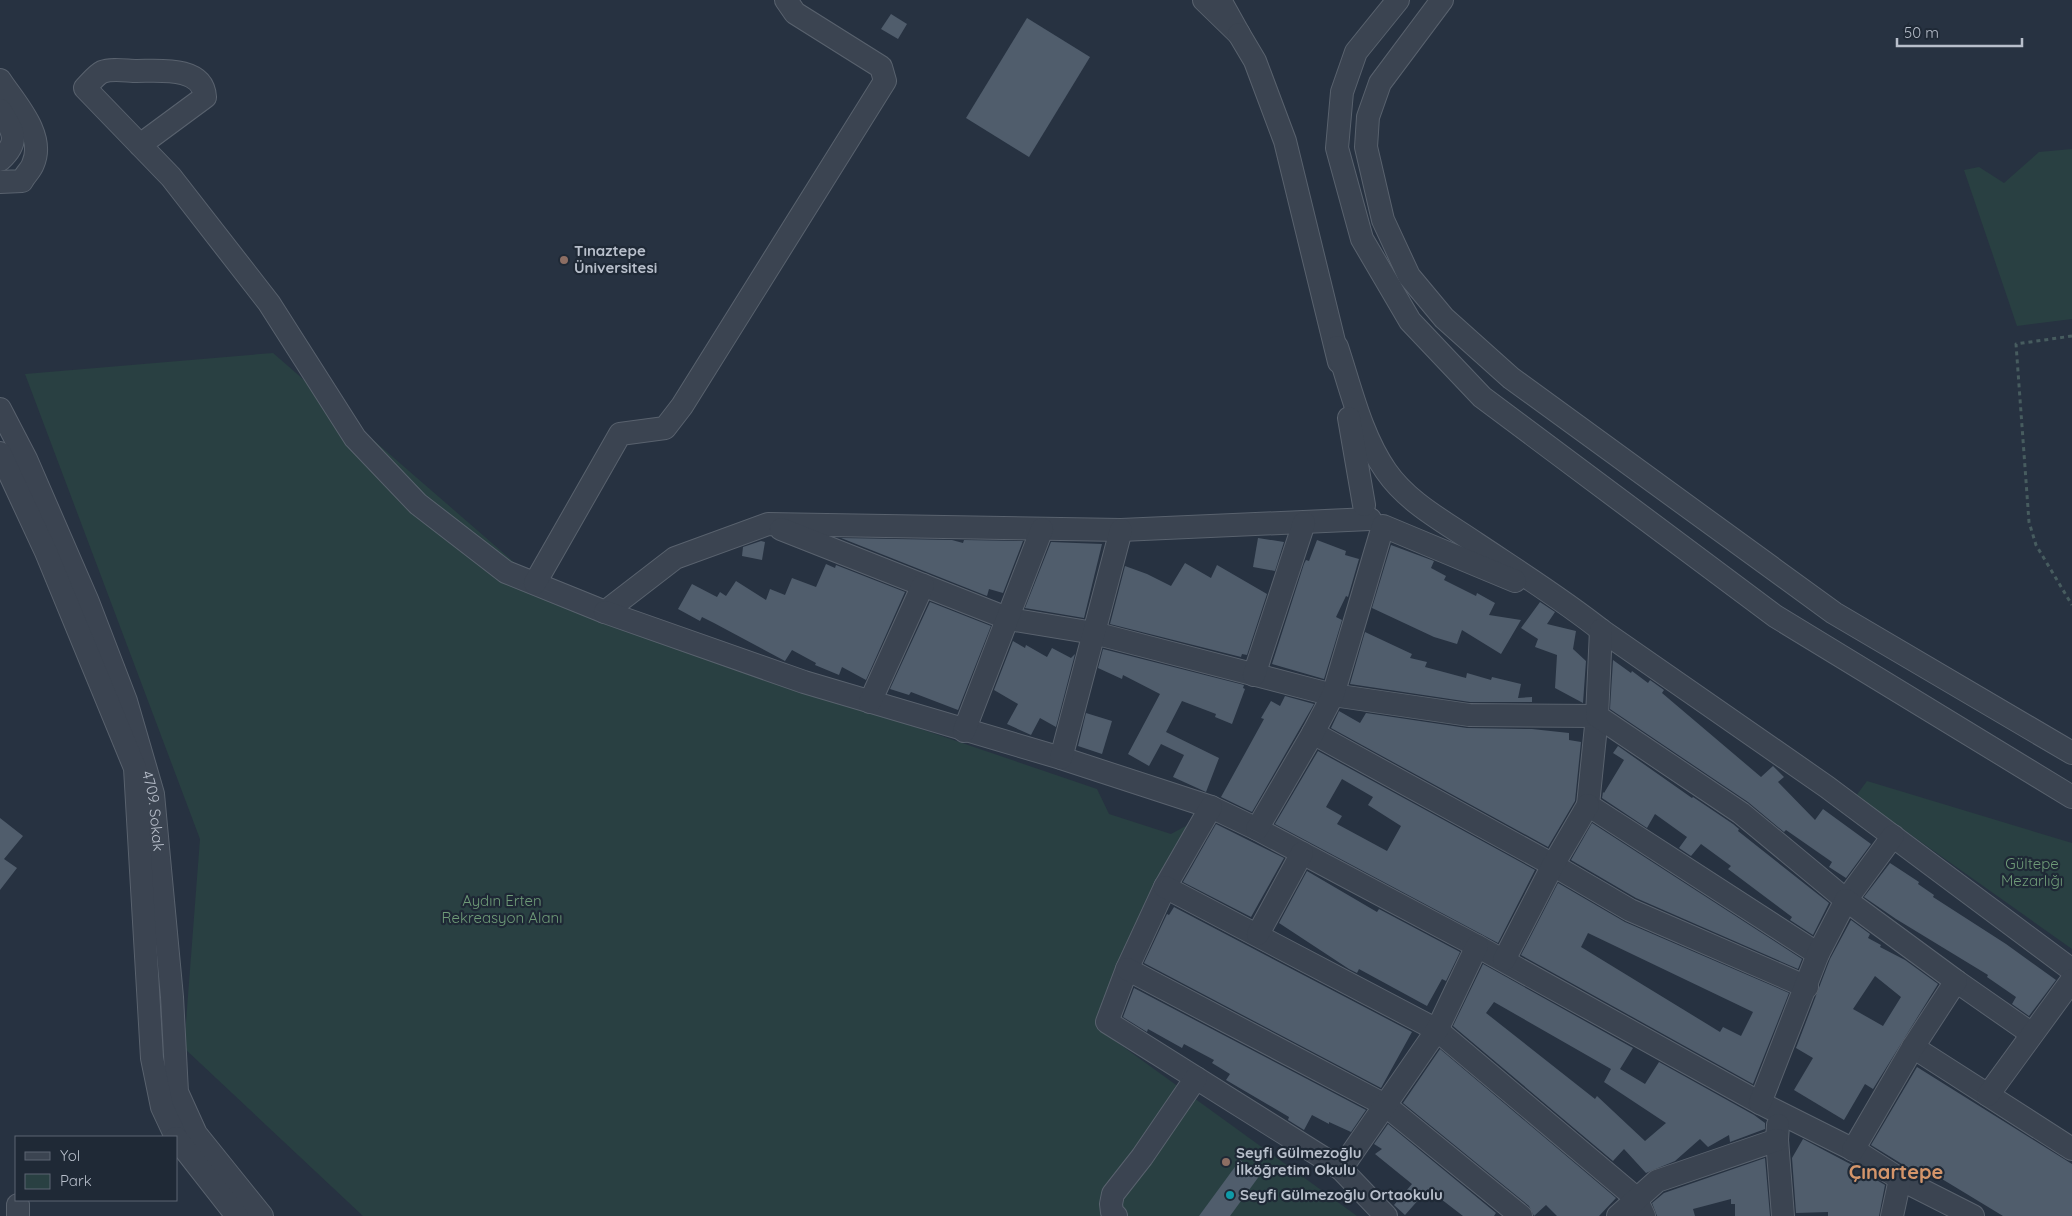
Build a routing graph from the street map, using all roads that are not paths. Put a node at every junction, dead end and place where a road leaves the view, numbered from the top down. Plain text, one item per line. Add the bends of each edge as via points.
1 (786, 0) edge
2 (1204, 0) edge
3 (1220, 0) edge
4 (1398, 0) edge
5 (1442, 0) edge
6 (1240, 34) junction
7 (0, 80) edge
8 (0, 110) edge
9 (140, 145) junction
10 (0, 160) edge
11 (0, 182) edge
12 (1337, 347) junction
13 (0, 410) edge
14 (0, 453) edge
15 (1401, 489) junction
16 (1372, 516) junction
17 (1304, 523) junction
18 (768, 524) junction
19 (1042, 528) junction
20 (1121, 530) junction
21 (535, 584) junction
22 (923, 585) junction
23 (1567, 603) junction
24 (606, 612) junction
25 (1009, 619) junction
26 (1602, 630) junction
27 (1094, 633) junction
28 (1254, 675) junction
29 (1332, 695) junction
30 (870, 702) junction
31 (1597, 716) junction
32 (964, 731) junction
33 (1313, 733) junction
34 (2072, 753) edge
35 (1061, 758) junction
36 (2072, 797) edge
37 (1588, 805) junction
38 (1211, 807) junction
39 (1257, 829) junction
40 (1894, 836) junction
41 (1302, 853) junction
42 (1553, 865) junction
43 (1165, 887) junction
44 (1846, 900) junction
45 (1258, 934) junction
46 (1477, 946) junction
47 (1818, 954) junction
48 (1504, 960) junction
49 (1127, 969) junction
50 (2072, 970) edge
51 (2072, 980) edge
52 (1956, 981) junction
53 (1807, 987) junction
54 (1437, 1030) junction
55 (2032, 1034) junction
56 (1913, 1047) junction
57 (1196, 1078) junction
58 (1988, 1095) junction
59 (1385, 1105) junction
60 (1770, 1108) junction
61 (176, 1136) edge
62 (178, 1140) edge
63 (1777, 1140) junction
64 (2072, 1149) edge
65 (1853, 1150) junction
66 (1342, 1170) junction
67 (1900, 1179) junction
68 (1640, 1207) edge
69 (237, 1216) edge
70 (262, 1216) edge
71 (1116, 1216) edge
72 (1386, 1216) edge
73 (1521, 1216) edge
74 (1618, 1216) edge
75 (1783, 1216) edge
76 (1892, 1216) edge
77 (1973, 1216) edge

1 - 21 street via 795,13 881,67 885,81 682,406 665,428 620,434
2 - 6 street
3 - 6 street
4 - 36 street via 1356,52 1342,92 1337,148 1362,239 1410,321 1482,397 1775,616
5 - 34 street via 1380,84 1368,117 1366,148 1383,220 1410,276 1444,318 1511,378 1834,613
6 - 12 street via 1255,62 1285,141
7 - 11 street via 29,124 37,144 33,164 22,180
8 - 10 street via 12,129 14,142
9 - 9 street via 85,88 102,72 115,70 179,72 198,82 204,89 204,97
9 - 21 street via 171,177 269,303 355,438 418,504 506,572
12 - 15 street via 1367,437
12 - 16 street
13 - 70 street, 4709. Sokak via 26,459 88,602 126,701 152,794 172,997 177,1092 196,1134
14 - 61 street, 4709. Sokak via 46,552 135,768 152,1058 162,1107
15 - 16 street via 1388,483 1368,491
15 - 16 street via 1407,501 1405,514 1396,524
15 - 23 street via 1427,511
16 - 17 street
16 - 23 street
16 - 29 street
17 - 20 street
17 - 28 street
18 - 19 street
18 - 22 street
18 - 24 street via 675,558
19 - 20 street
19 - 25 street
20 - 27 street
21 - 24 street
22 - 25 street
22 - 30 street
23 - 26 street
24 - 30 street
25 - 27 street
25 - 32 street
26 - 31 street
26 - 40 street
27 - 28 street
27 - 35 street
28 - 29 street
29 - 31 street via 1469,715
29 - 33 street
30 - 32 street
31 - 37 street
31 - 44 street via 1741,813
32 - 35 street
33 - 39 street
33 - 42 street
35 - 38 street
37 - 42 street
37 - 47 street
38 - 39 street
38 - 43 street
39 - 41 street
40 - 44 street
40 - 50 street
41 - 45 street
41 - 46 street
42 - 48 street
42 - 53 street via 1630,910
43 - 45 street
43 - 49 street
44 - 47 street
44 - 52 street
45 - 54 street
46 - 48 street
46 - 54 street
47 - 53 street
48 - 60 street
49 - 57 street via 1107,1022
49 - 59 street
51 - 55 street
52 - 55 street
52 - 56 street
53 - 60 street
54 - 59 street
54 - 68 street
55 - 58 street
56 - 58 street
56 - 65 street
57 - 66 street
57 - 71 street via 1113,1194 1112,1212
58 - 64 street
59 - 66 street
59 - 73 street
60 - 63 street
60 - 65 street
62 - 69 street, 4709. Sokak
63 - 68 street via 1657,1181
63 - 75 street
65 - 67 street
66 - 72 street
67 - 76 street
67 - 77 street
68 - 74 street

